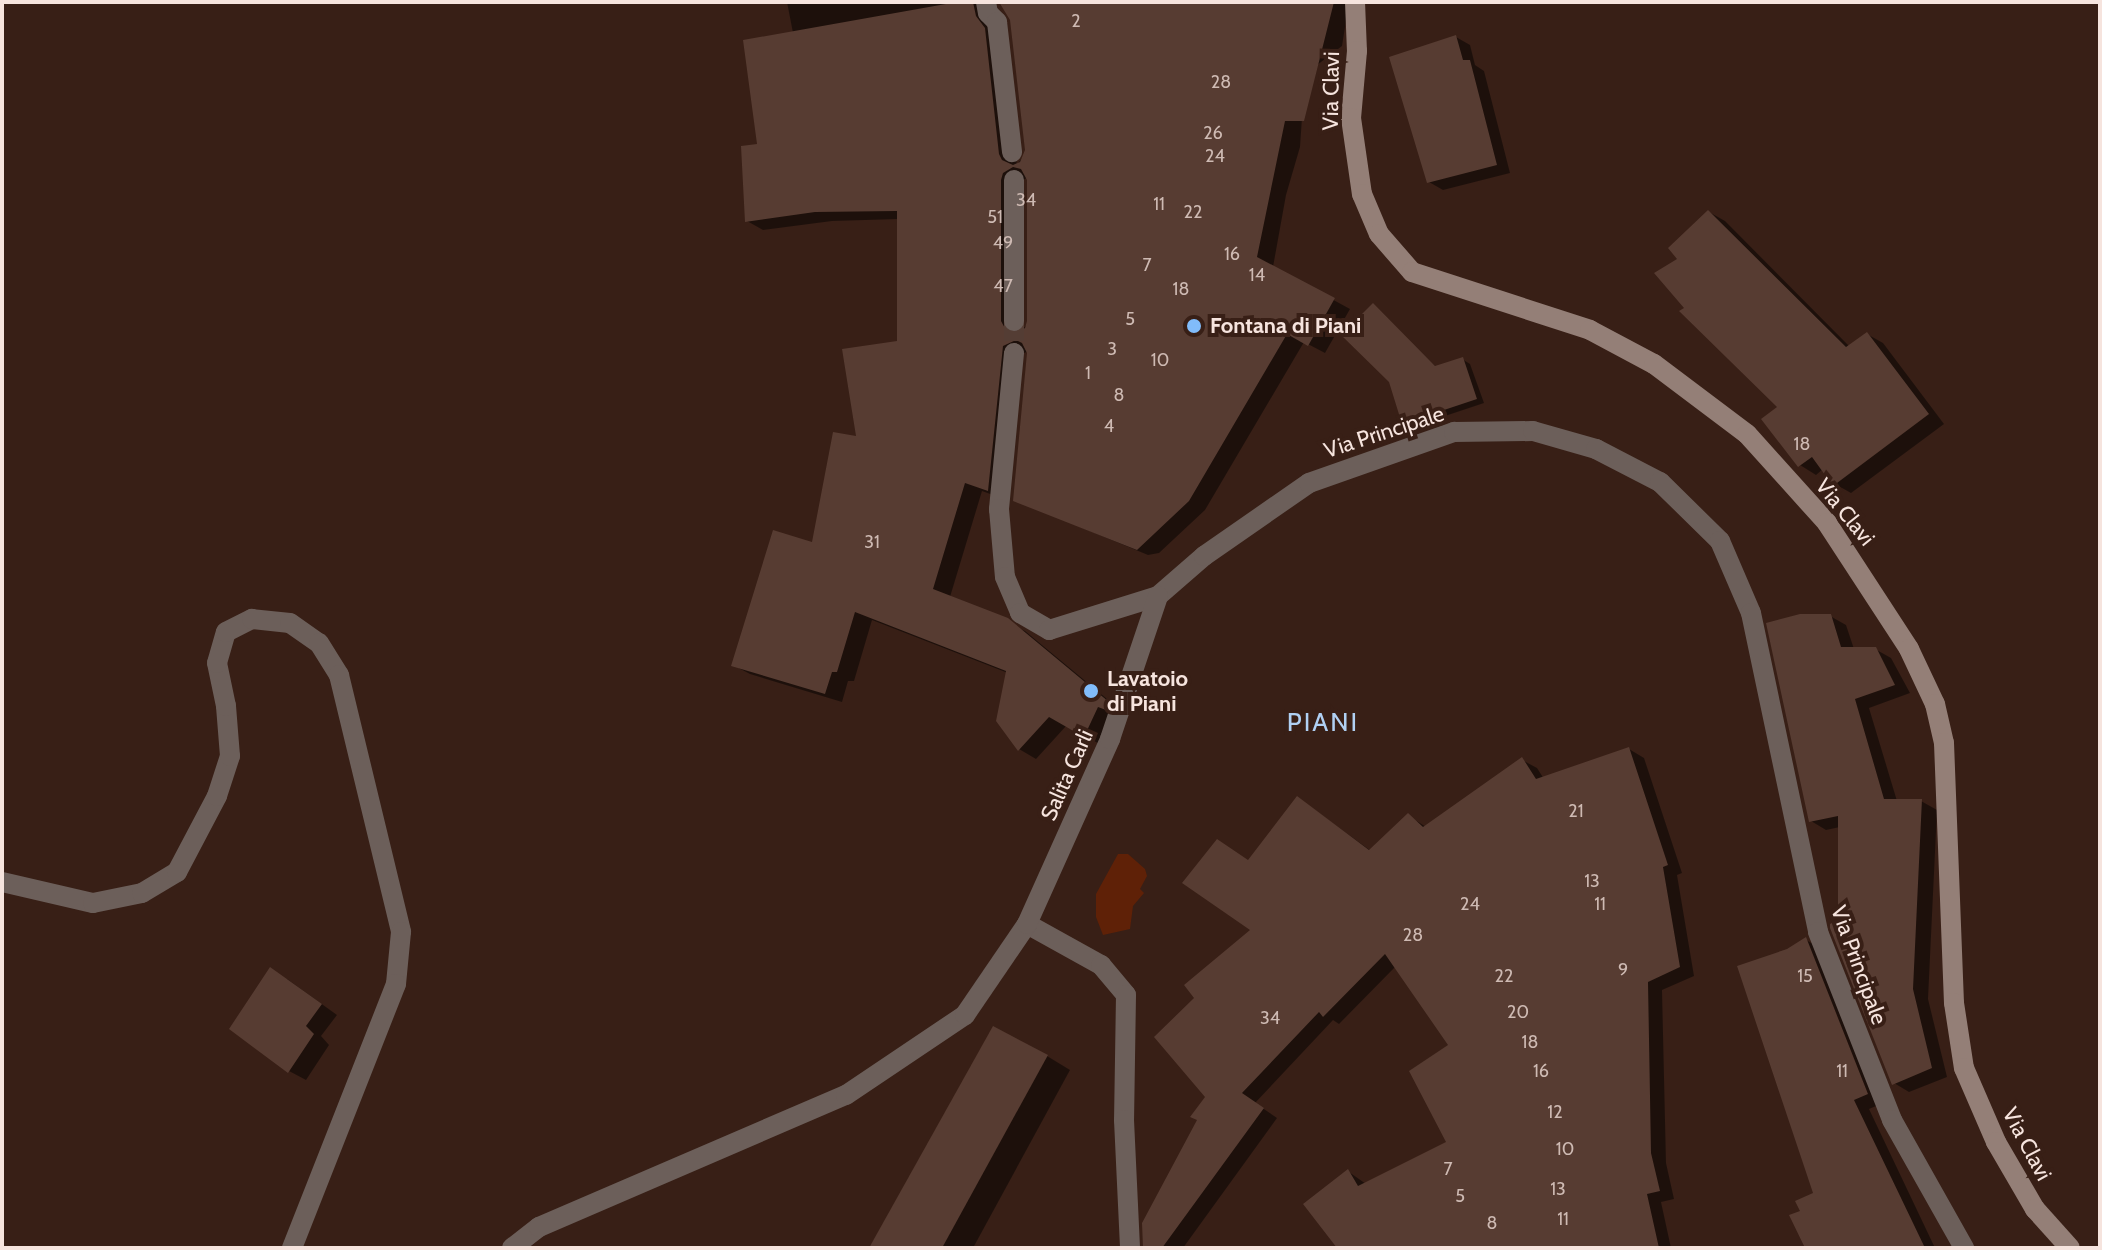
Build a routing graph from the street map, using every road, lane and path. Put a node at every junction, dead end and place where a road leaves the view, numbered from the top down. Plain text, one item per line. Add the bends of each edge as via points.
1 (986, 2) edge
2 (1355, 2) edge
3 (1012, 152) dead end
4 (1014, 180) dead end
5 (1014, 321) tunnel mouth
6 (1014, 353) tunnel mouth
7 (1158, 596) junction
8 (2, 882) edge
9 (1027, 924) junction
10 (292, 1248) edge
11 (512, 1248) edge
12 (1130, 1248) edge
13 (1964, 1248) edge
14 (2070, 1248) edge

1 - 3 street via 997,22
2 - 14 main road, Via Clavi via 1351,118 1362,194 1379,234 1412,272 1590,330 1654,364 1747,434 1827,523 1909,649 1935,704 1944,743 1954,1003 1964,1068 2035,1209
4 - 5 street
6 - 7 street, Via Principale via 999,509 1005,577 1020,613 1049,630
7 - 9 street, Salita Carli via 1110,739
7 - 13 street, Via Principale via 1204,556 1309,483 1454,432 1533,431 1596,449 1660,482 1720,541 1751,613 1818,932 1892,1120
8 - 10 street via 93,903 142,893 177,872 217,796 230,756 217,663 226,632 252,619 290,623 319,643 339,675 401,932 396,984
9 - 11 street, Salita Carli via 965,1015 846,1095 539,1227
9 - 12 street via 1101,965 1126,995

